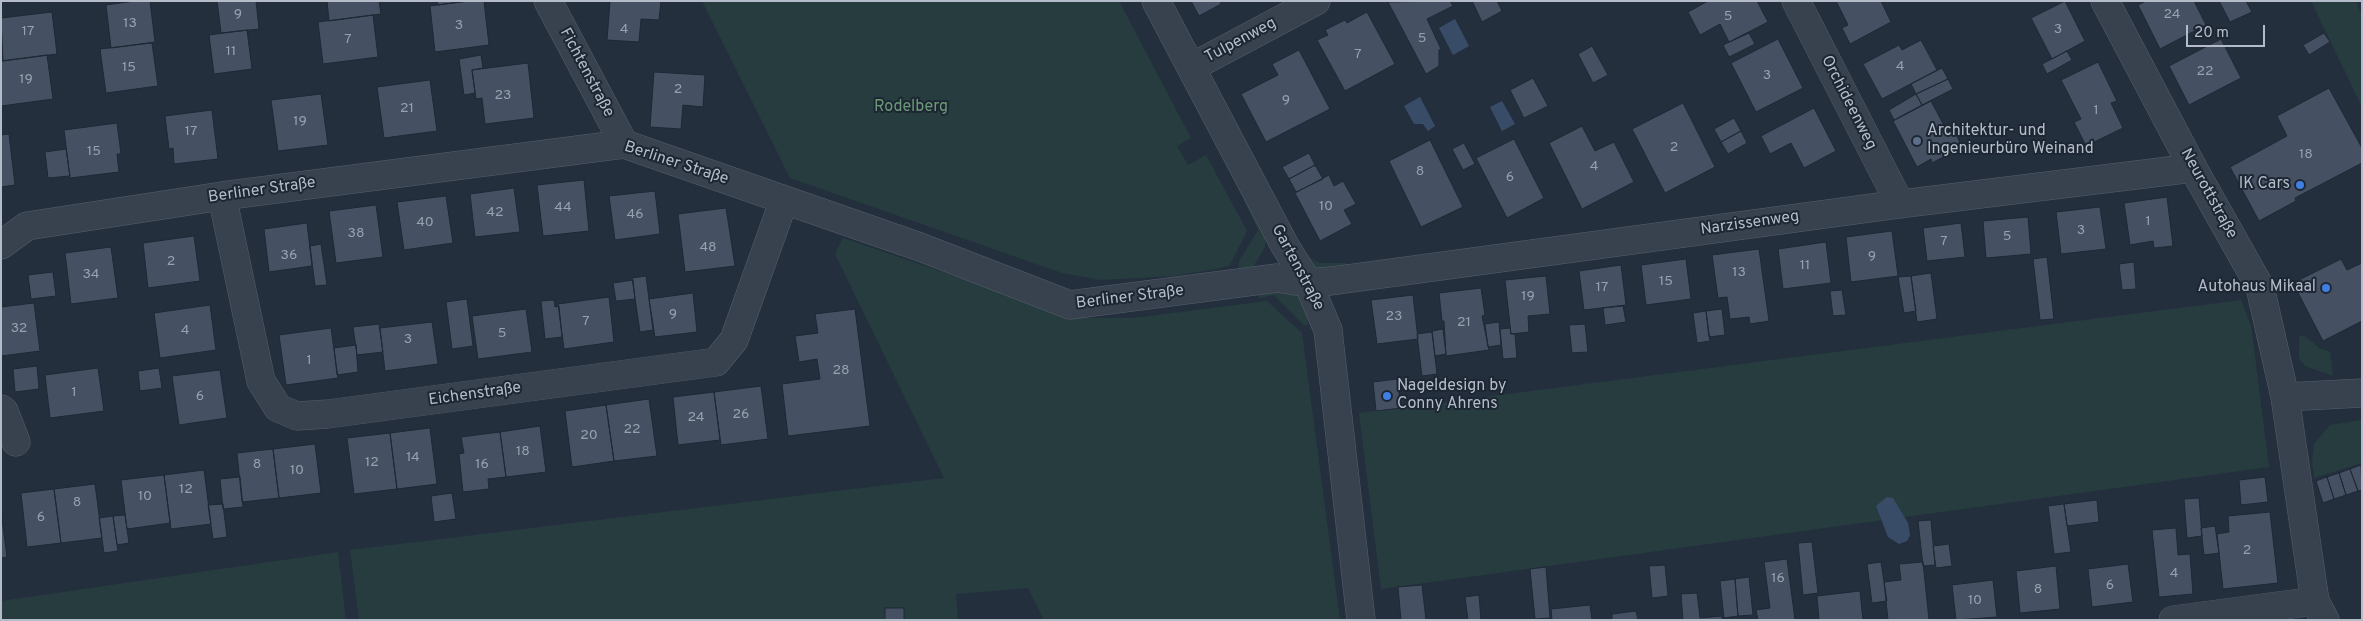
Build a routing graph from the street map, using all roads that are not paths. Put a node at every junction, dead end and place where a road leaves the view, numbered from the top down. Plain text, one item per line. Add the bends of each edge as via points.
1 (548, 1) edge
2 (1156, 1) edge
3 (1316, 1) edge
4 (1796, 1) edge
5 (2105, 1) edge
6 (1192, 66) junction
7 (624, 144) junction
8 (2193, 168) junction
9 (222, 196) junction
10 (784, 200) junction
11 (1900, 204) junction
12 (1, 245) edge
13 (1308, 283) junction
14 (2362, 393) edge
15 (2285, 397) junction
16 (1, 408) edge
17 (16, 442) dead end
18 (2320, 610) edge
19 (1361, 620) edge
20 (2172, 620) edge

1 - 7 street, Fichtenstraße
2 - 6 street, Gartenstraße
3 - 6 street, Tulpenweg
4 - 11 street, Orchideenweg
5 - 8 street, Neurottstraße
6 - 13 street, Gartenstraße via 1284,244
7 - 9 street, Berliner Straße
7 - 10 street, Berliner Straße
8 - 11 street, Narzissenweg
8 - 15 street, Neurottstraße via 2260,286
9 - 10 street, Eichenstraße via 261,381 278,408 297,416 716,362 734,340
9 - 12 street, Berliner Straße via 28,226
10 - 13 street, Berliner Straße via 920,247 1070,305 1277,278
11 - 13 street, Narzissenweg
13 - 19 street, Gartenstraße via 1328,330
14 - 15 street
15 - 18 street, Neurottstraße
16 - 17 street
18 - 20 street

